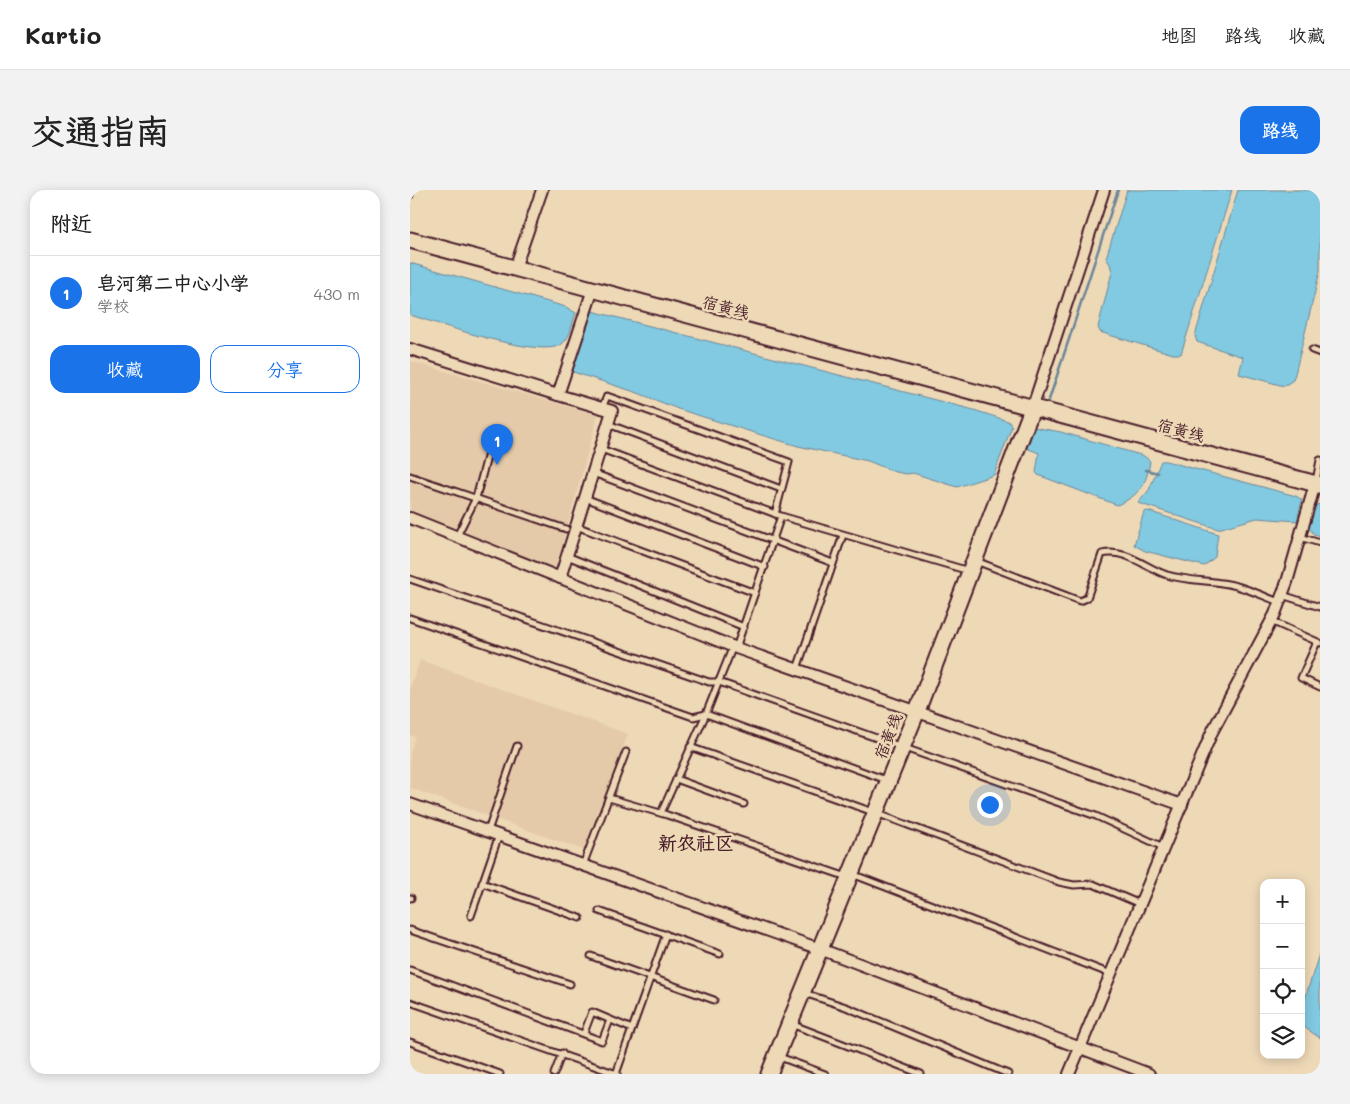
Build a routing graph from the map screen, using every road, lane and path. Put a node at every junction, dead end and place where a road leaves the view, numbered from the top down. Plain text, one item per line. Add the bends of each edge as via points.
1 (412, 190) edge
2 (542, 190) edge
3 (1104, 190) edge
4 (410, 195) edge
5 (410, 240) edge
6 (515, 268) junction
7 (593, 290) junction
8 (410, 349) edge
9 (1312, 350) dead end
10 (1320, 353) edge
11 (558, 394) junction
12 (602, 408) junction
13 (1032, 408) junction
14 (608, 424) junction
15 (494, 431) dead end
16 (600, 449) junction
17 (1320, 460) edge
18 (593, 474) junction
19 (410, 476) edge
20 (1318, 485) edge
21 (781, 488) junction
22 (476, 498) junction
23 (585, 498) junction
24 (775, 514) junction
25 (781, 516) junction
26 (410, 518) edge
27 (571, 527) junction
28 (842, 535) junction
29 (457, 537) junction
30 (1300, 538) junction
31 (773, 540) junction
32 (1320, 544) edge
33 (567, 556) junction
34 (833, 563) junction
35 (972, 566) junction
36 (765, 567) junction
37 (560, 578) junction
38 (410, 579) edge
39 (755, 594) junction
40 (1281, 598) junction
41 (1320, 607) edge
42 (410, 618) edge
43 (1271, 621) junction
44 (744, 627) junction
45 (1319, 642) edge
46 (734, 647) junction
47 (797, 669) junction
48 (719, 682) junction
49 (1320, 687) edge
50 (917, 711) junction
51 (706, 714) junction
52 (517, 746) dead end
53 (690, 747) junction
54 (902, 747) junction
55 (626, 752) dead end
56 (676, 779) junction
57 (888, 781) junction
58 (609, 798) junction
59 (410, 804) edge
60 (744, 804) dead end
61 (1182, 804) junction
62 (661, 813) junction
63 (876, 813) junction
64 (488, 831) junction
65 (499, 835) junction
66 (1164, 847) junction
67 (583, 865) junction
68 (850, 876) junction
69 (482, 883) junction
70 (1140, 904) junction
71 (599, 911) dead end
72 (471, 916) dead end
73 (580, 918) dead end
74 (410, 930) edge
75 (666, 934) junction
76 (820, 949) junction
77 (720, 954) dead end
78 (591, 956) dead end
79 (410, 970) edge
80 (1111, 974) junction
81 (651, 977) junction
82 (570, 984) dead end
83 (803, 992) junction
84 (714, 1000) dead end
85 (410, 1002) edge
86 (610, 1020) junction
87 (790, 1023) junction
88 (632, 1029) junction
89 (584, 1033) junction
90 (410, 1042) edge
91 (1080, 1048) junction
92 (562, 1053) junction
93 (777, 1056) junction
94 (500, 1074) edge
95 (554, 1074) edge
96 (617, 1074) edge
97 (769, 1074) edge
98 (825, 1074) edge
99 (921, 1074) edge
100 (1008, 1074) edge
101 (1069, 1074) edge
102 (1149, 1074) edge

1 - 4 lane
2 - 6 street
3 - 13 street
5 - 6 main road, 宿黄线
6 - 7 main road, 宿黄线
7 - 11 street
7 - 13 main road, 宿黄线
8 - 11 street
9 - 10 lane
11 - 12 street
12 - 14 street via 612,411
12 - 21 lane via 607,396 789,462
13 - 20 main road, 宿黄线
13 - 35 main road, 宿黄线
14 - 16 street
14 - 21 lane
15 - 22 lane
16 - 18 street
16 - 24 lane
17 - 20 lane
18 - 23 street
18 - 31 lane
19 - 22 lane
20 - 30 street
21 - 24 lane
22 - 27 lane
22 - 29 lane
23 - 27 street
23 - 36 lane
24 - 25 lane
25 - 28 lane
25 - 31 lane
26 - 29 street
27 - 33 street
27 - 39 lane
28 - 34 lane
28 - 35 lane
29 - 37 street
30 - 32 lane
30 - 40 street
31 - 34 lane
31 - 36 lane
33 - 37 street
33 - 44 lane
34 - 47 lane
35 - 40 lane via 1080,601 1087,598 1102,554 1110,552 1122,554 1166,575 1230,584
35 - 50 main road, 宿黄线
36 - 39 lane
37 - 46 street
38 - 48 lane via 709,682
39 - 44 lane
40 - 41 lane
40 - 43 street
42 - 51 lane via 693,717
43 - 45 lane
43 - 61 street via 1228,698
44 - 46 lane
45 - 49 lane via 1302,678
46 - 47 street
46 - 48 lane
47 - 50 street
48 - 51 lane
48 - 54 lane
50 - 54 main road, 宿黄线
50 - 61 street
51 - 53 lane
51 - 57 lane
52 - 64 lane
53 - 56 lane
53 - 63 lane
54 - 57 main road, 宿黄线
54 - 66 lane via 1096,816
55 - 58 lane
56 - 60 lane
56 - 62 lane
57 - 63 main road, 宿黄线
58 - 62 lane
58 - 67 lane
59 - 64 street
61 - 66 street
62 - 68 lane
63 - 68 main road, 宿黄线
63 - 70 lane via 1059,882 1093,884
64 - 65 street
65 - 67 street
65 - 69 lane
66 - 70 street
67 - 76 street
68 - 76 main road, 宿黄线
68 - 80 lane
69 - 72 lane
69 - 73 lane
70 - 80 street
71 - 75 lane
74 - 82 lane
75 - 77 lane
75 - 81 lane
76 - 83 main road, 宿黄线
76 - 91 street
78 - 81 lane
79 - 89 lane
80 - 91 street
81 - 84 lane
81 - 88 lane
83 - 87 main road, 宿黄线
83 - 100 lane
85 - 92 lane
86 - 88 lane
86 - 89 lane via 592,1012
86 - 89 lane via 602,1041
87 - 93 main road, 宿黄线
87 - 99 lane
88 - 96 lane
90 - 94 lane
91 - 101 street
91 - 102 street
92 - 95 lane
92 - 96 lane
93 - 97 main road, 宿黄线
93 - 98 lane

